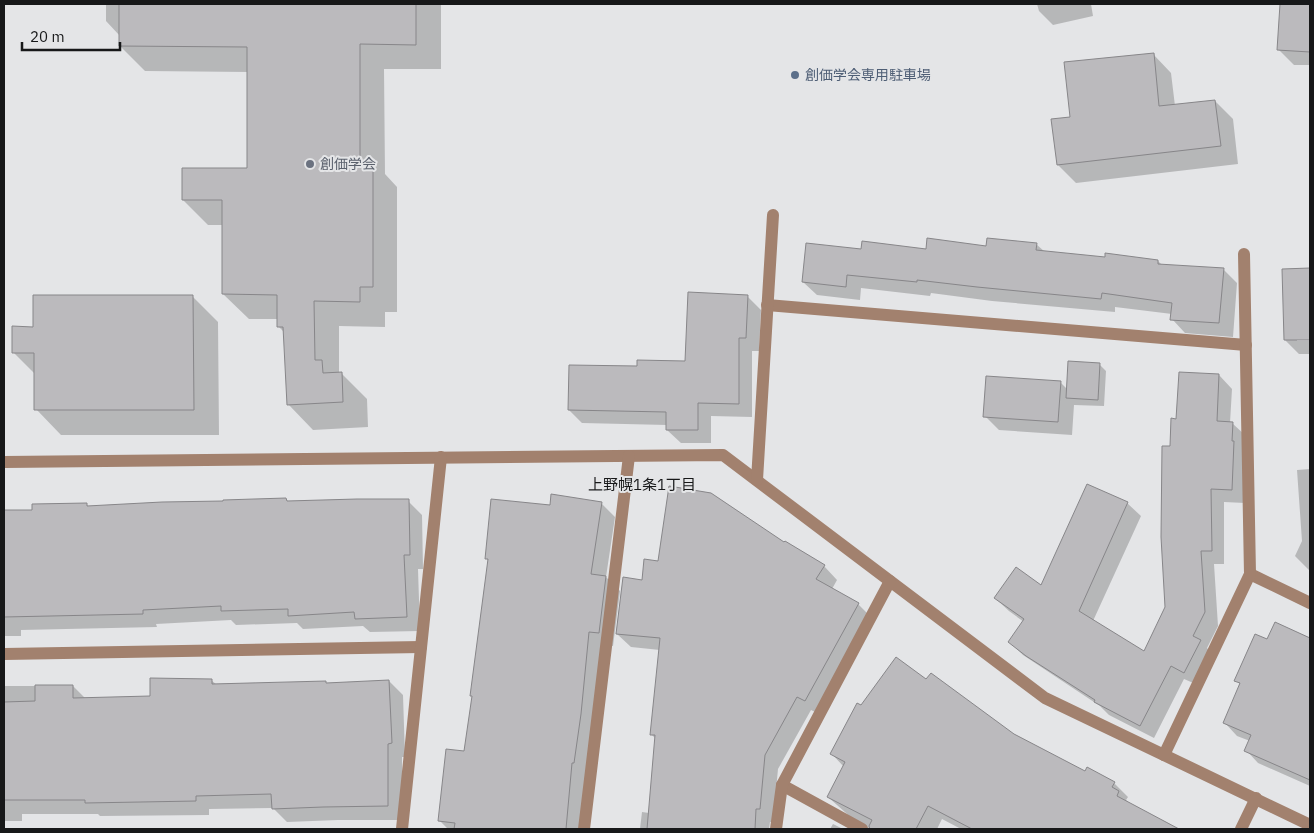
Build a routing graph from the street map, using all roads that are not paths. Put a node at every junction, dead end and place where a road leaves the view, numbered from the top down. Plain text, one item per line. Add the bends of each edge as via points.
1 (773, 215) dead end
2 (1244, 254) dead end
3 (767, 305) junction
4 (1246, 346) junction
5 (629, 456) junction
6 (441, 457) junction
7 (4, 462) edge
8 (757, 480) junction
9 (1250, 574) junction
10 (890, 581) junction
11 (1310, 603) edge
12 (421, 646) junction
13 (4, 654) edge
14 (1164, 755) junction
15 (782, 785) junction
16 (1256, 798) junction
17 (1310, 825) edge
18 (402, 829) edge
19 (584, 829) edge
20 (776, 829) edge
21 (862, 829) edge
22 (1241, 829) edge

1 - 3 street
2 - 4 street
3 - 4 street
3 - 8 street
4 - 9 street
5 - 6 street
5 - 8 street via 723,455
5 - 19 street
6 - 7 street
6 - 12 street
8 - 10 street
9 - 11 street
9 - 14 street
10 - 14 street via 1045,698
10 - 15 street
12 - 13 street
12 - 18 street
14 - 16 street
15 - 20 street
15 - 21 street
16 - 17 street
16 - 22 street

